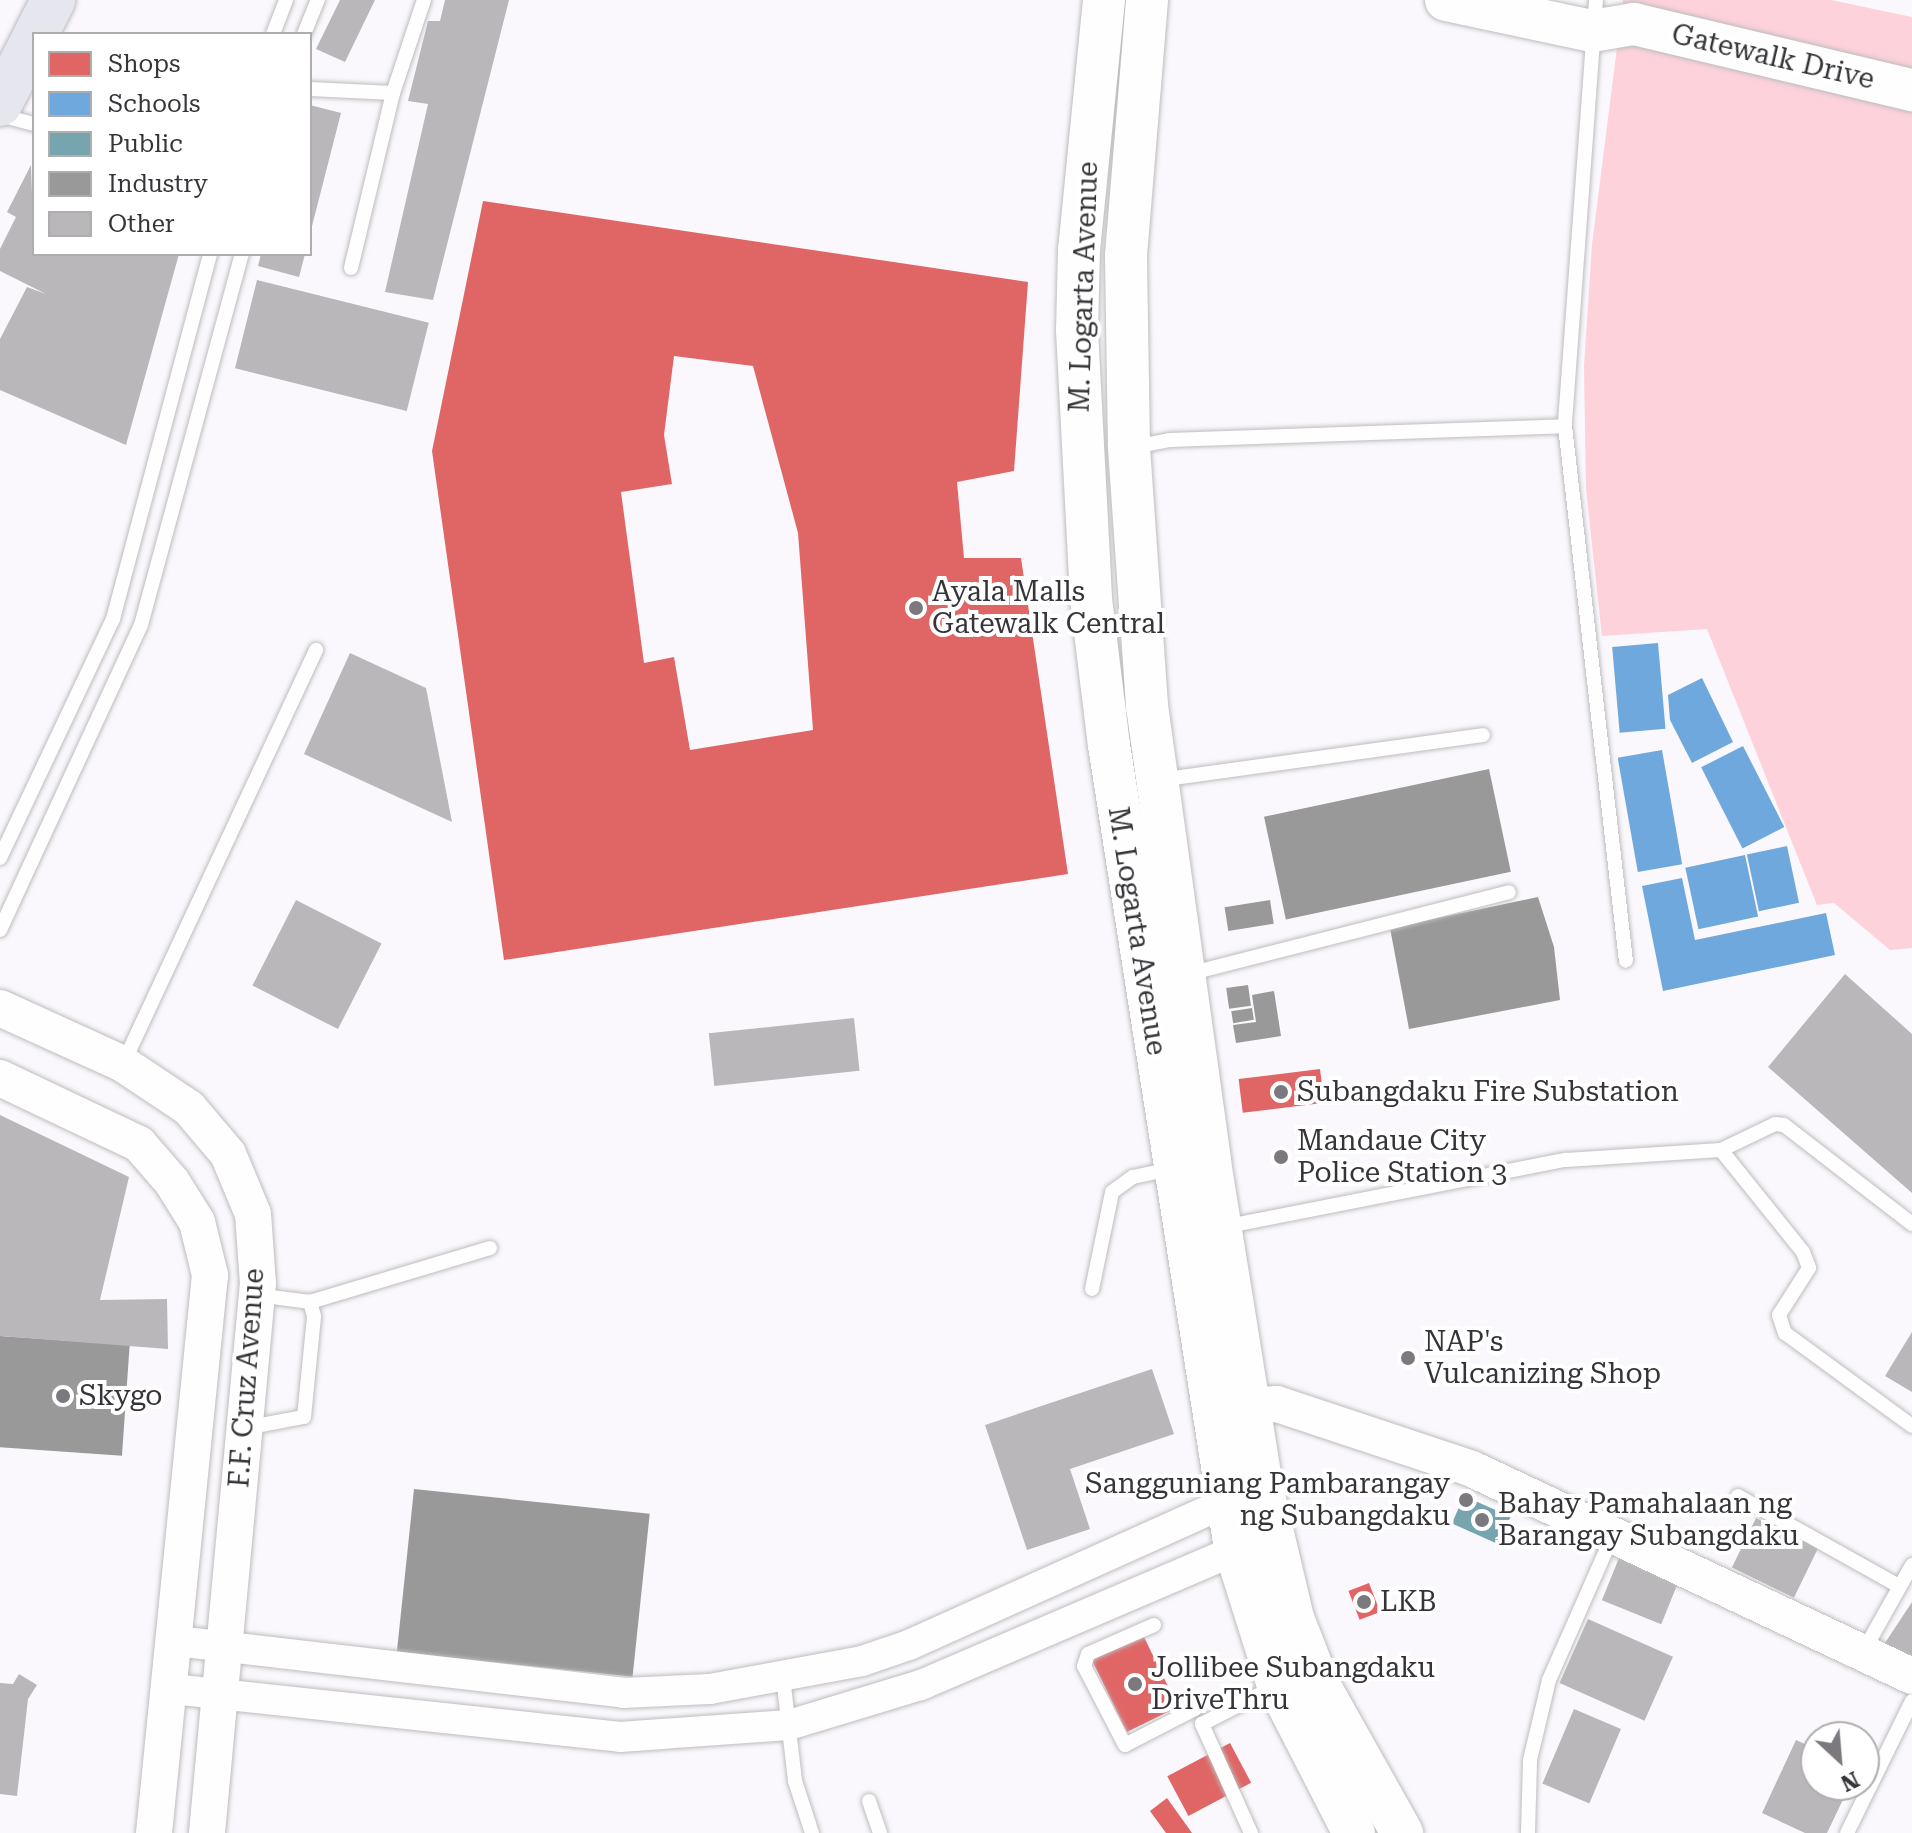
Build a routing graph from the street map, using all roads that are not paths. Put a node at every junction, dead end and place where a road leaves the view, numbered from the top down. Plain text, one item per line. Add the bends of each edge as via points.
1 (318, 0) edge
2 (424, 0) edge
3 (1104, 0) edge
4 (1147, 0) edge
5 (1446, 0) edge
6 (280, 2) edge
7 (1606, 14) edge
8 (273, 32) edge
9 (305, 32) edge
10 (32, 46) edge
11 (312, 89) edge
12 (1912, 90) edge
13 (393, 93) junction
14 (0, 104) edge
15 (0, 115) edge
16 (32, 123) edge
17 (209, 256) edge
18 (241, 256) edge
19 (351, 268) dead end
20 (1077, 330) junction
21 (1124, 333) junction
22 (1565, 426) junction
23 (1129, 448) junction
24 (113, 619) junction
25 (141, 625) junction
26 (316, 650) dead end
27 (1483, 735) dead end
28 (1137, 784) junction
29 (0, 858) edge
30 (1509, 892) dead end
31 (0, 930) edge
32 (1626, 961) dead end
33 (1165, 978) junction
34 (0, 1008) edge
35 (123, 1064) junction
36 (0, 1078) edge
37 (1721, 1150) junction
38 (1192, 1166) junction
39 (1912, 1224) edge
40 (1221, 1227) junction
41 (490, 1248) dead end
42 (1092, 1289) dead end
43 (257, 1295) junction
44 (310, 1302) junction
45 (1229, 1406) junction
46 (1912, 1426) edge
47 (244, 1428) junction
48 (1244, 1495) junction
49 (1738, 1496) dead end
50 (1613, 1534) junction
51 (1253, 1542) junction
52 (1912, 1565) edge
53 (1899, 1586) junction
54 (1154, 1625) dead end
55 (176, 1641) junction
56 (224, 1646) junction
57 (1861, 1656) junction
58 (1912, 1676) edge
59 (783, 1677) junction
60 (1278, 1685) junction
61 (172, 1689) junction
62 (219, 1691) junction
63 (1912, 1701) edge
64 (1195, 1709) dead end
65 (789, 1725) junction
66 (869, 1801) dead end
67 (1360, 1824) edge
68 (154, 1833) edge
69 (207, 1833) edge
70 (812, 1833) edge
71 (880, 1833) edge
72 (1251, 1833) edge
73 (1528, 1833) edge
74 (1847, 1833) edge

1 - 9 lane
2 - 13 lane
3 - 20 main road, M. Logarta Avenue via 1079,250
4 - 21 main road, M. Logarta Avenue
5 - 7 main road, Gatewalk Drive
6 - 8 lane
7 - 12 main road, Gatewalk Drive
7 - 22 lane
10 - 14 highway
11 - 13 lane
13 - 19 lane
15 - 16 lane
17 - 24 lane
18 - 25 lane
20 - 21 main road
20 - 28 main road, M. Logarta Avenue via 1091,599
21 - 23 main road, M. Logarta Avenue
22 - 23 lane via 1170,440
22 - 32 lane
23 - 28 main road, M. Logarta Avenue via 1137,600
24 - 25 lane
24 - 29 lane
25 - 31 lane
26 - 35 lane
27 - 28 lane
28 - 33 main road, M. Logarta Avenue
30 - 33 lane
33 - 38 main road, M. Logarta Avenue
34 - 35 street, F.F. Cruz Avenue
35 - 43 street, F.F. Cruz Avenue via 189,1108 228,1154 253,1214
36 - 55 street, F.F. Cruz Avenue via 139,1144 197,1222 210,1275
37 - 39 lane via 1784,1125
37 - 40 lane via 1566,1160
37 - 46 lane via 1803,1252 1809,1268 1779,1315 1785,1333
38 - 40 main road, M. Logarta Avenue
38 - 42 lane via 1133,1177 1112,1192
38 - 45 main road, M. Logarta Avenue
40 - 45 main road, M. Logarta Avenue
41 - 44 lane
43 - 44 lane
43 - 47 street, F.F. Cruz Avenue
44 - 47 lane via 314,1316 304,1417
45 - 48 main road, M. Logarta Avenue
45 - 50 street via 1277,1404 1472,1469
47 - 56 street, F.F. Cruz Avenue
48 - 51 main road, M. Logarta Avenue
48 - 59 street via 909,1645
49 - 53 lane
50 - 57 street
50 - 73 lane via 1549,1680 1530,1760
51 - 60 main road, M. Logarta Avenue
51 - 65 street via 921,1685
51 - 67 main road, M. Logarta Avenue via 1364,1772
52 - 53 lane
53 - 57 lane
54 - 64 lane via 1088,1654 1084,1666 1125,1745
55 - 56 street
55 - 61 street, F.F. Cruz Avenue
56 - 59 street via 623,1693 710,1689
56 - 62 street, F.F. Cruz Avenue
57 - 58 street
59 - 65 lane
60 - 67 main road, M. Logarta Avenue
60 - 72 lane via 1202,1724
61 - 62 street
61 - 68 street, F.F. Cruz Avenue
62 - 65 street via 620,1737
62 - 69 street, F.F. Cruz Avenue
63 - 74 lane
65 - 70 lane via 795,1781
66 - 71 lane

